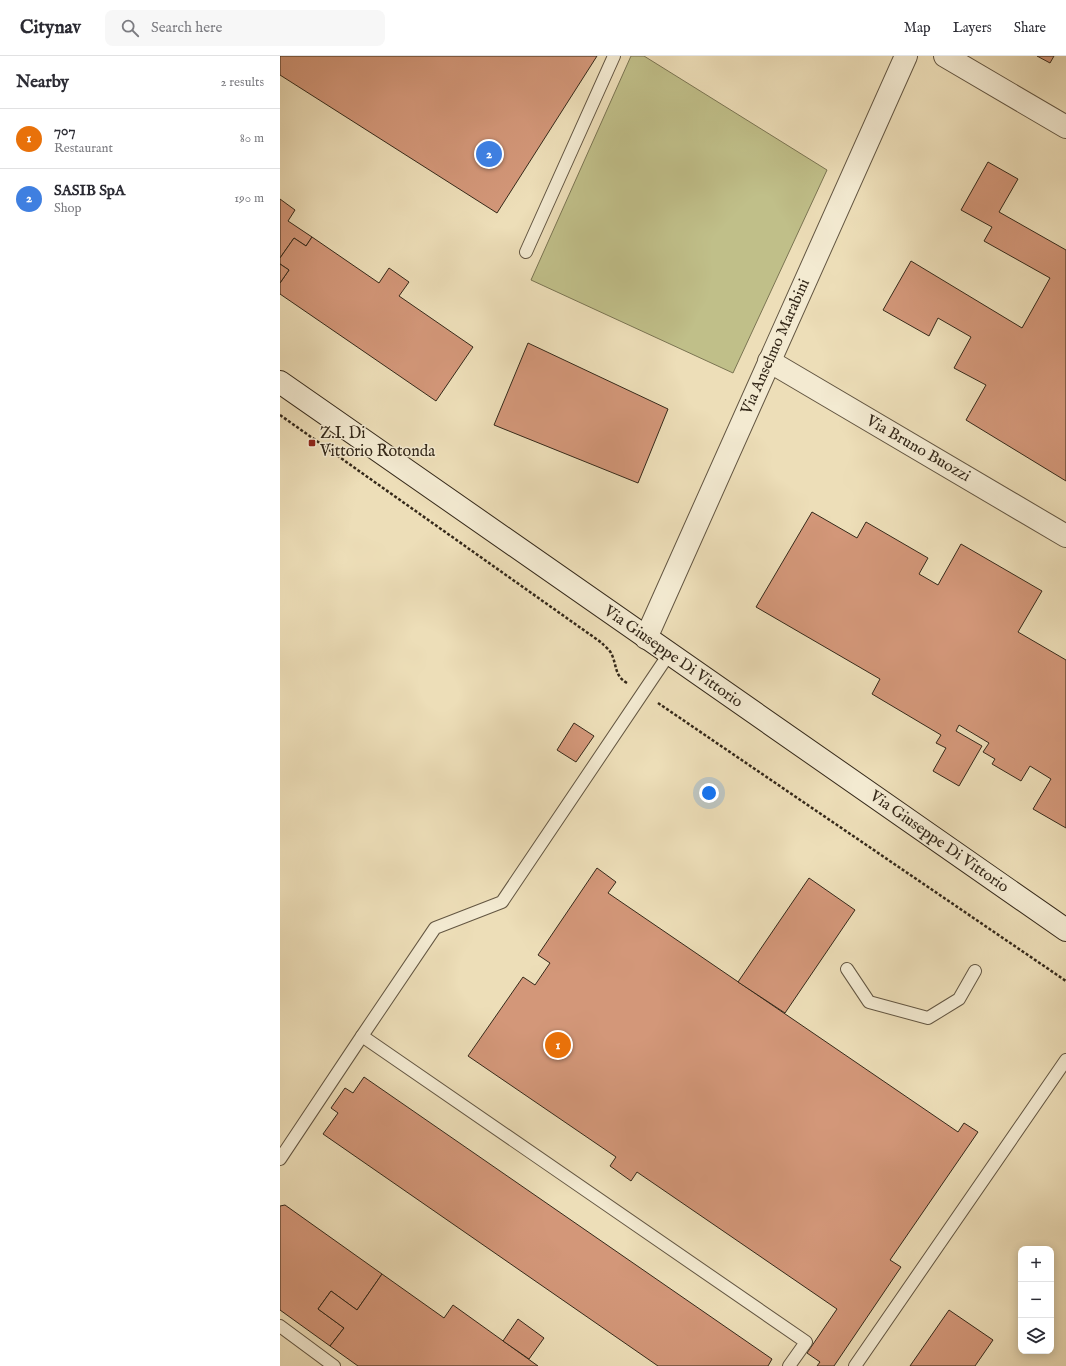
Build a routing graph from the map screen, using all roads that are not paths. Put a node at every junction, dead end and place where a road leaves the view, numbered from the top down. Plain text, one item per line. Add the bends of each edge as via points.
1 (614, 56) edge
2 (906, 56) edge
3 (945, 56) edge
4 (1066, 127) edge
5 (526, 252) dead end
6 (769, 361) junction
7 (280, 382) edge
8 (1066, 536) edge
9 (646, 638) junction
10 (669, 654) junction
11 (1066, 930) edge
12 (847, 969) dead end
13 (975, 971) dead end
14 (362, 1036) junction
15 (1066, 1060) edge
16 (280, 1158) edge
17 (280, 1326) edge
18 (334, 1366) edge
19 (789, 1366) edge
20 (855, 1366) edge

1 - 5 lane
2 - 6 street, Via Anselmo Marabini
3 - 4 street
6 - 8 street, Via Bruno Buozzi
6 - 9 street, Via Anselmo Marabini
7 - 9 street, Via Giuseppe Di Vittorio
9 - 10 street, Via Giuseppe Di Vittorio
10 - 11 street, Via Giuseppe Di Vittorio
10 - 14 lane via 502,902 435,928
12 - 13 lane via 869,1002 928,1018 959,999
14 - 16 lane
14 - 19 lane via 806,1342
15 - 20 lane
17 - 18 lane

